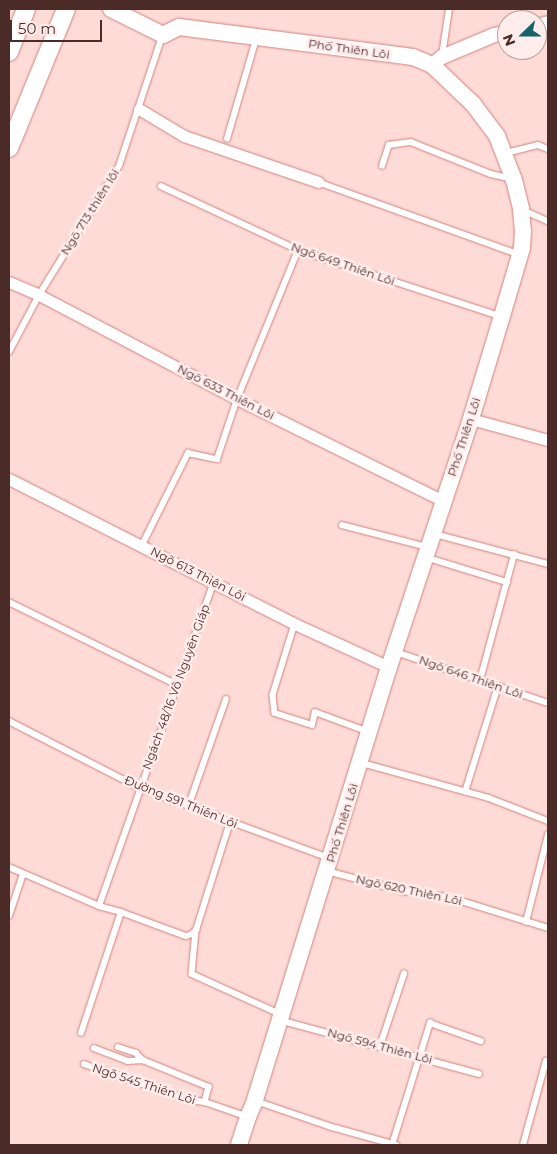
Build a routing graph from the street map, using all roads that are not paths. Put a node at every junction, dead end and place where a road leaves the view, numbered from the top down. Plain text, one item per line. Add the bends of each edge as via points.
1 (26, 9) edge
2 (66, 9) edge
3 (111, 9) edge
4 (449, 9) edge
5 (497, 34) edge
6 (163, 36) junction
7 (257, 36) junction
8 (9, 52) edge
9 (437, 61) junction
10 (139, 109) junction
11 (227, 139) dead end
12 (9, 148) edge
13 (548, 149) edge
14 (504, 153) junction
15 (382, 166) dead end
16 (514, 180) junction
17 (318, 182) joint
18 (161, 186) dead end
19 (521, 209) junction
20 (548, 221) edge
21 (298, 250) junction
22 (520, 254) junction
23 (9, 282) edge
24 (39, 295) junction
25 (502, 316) junction
26 (9, 352) edge
27 (237, 399) junction
28 (471, 419) junction
29 (548, 440) edge
30 (9, 479) edge
31 (443, 501) junction
32 (342, 525) dead end
33 (142, 545) junction
34 (429, 546) junction
35 (514, 554) junction
36 (548, 564) edge
37 (214, 581) junction
38 (507, 582) junction
39 (9, 602) edge
40 (295, 624) junction
41 (394, 651) junction
42 (389, 667) junction
43 (480, 680) junction
44 (178, 684) junction
45 (498, 686) junction
46 (226, 699) dead end
47 (548, 704) edge
48 (9, 721) edge
49 (370, 732) junction
50 (361, 763) junction
51 (140, 788) junction
52 (466, 792) junction
53 (188, 807) junction
54 (548, 821) edge
55 (230, 822) junction
56 (548, 834) edge
57 (329, 865) junction
58 (9, 867) edge
59 (23, 874) junction
60 (99, 906) junction
61 (120, 912) junction
62 (9, 916) edge
63 (526, 922) junction
64 (197, 926) junction
65 (548, 928) edge
66 (404, 974) dead end
67 (281, 1017) junction
68 (81, 1033) dead end
69 (481, 1041) dead end
70 (118, 1046) dead end
71 (380, 1046) junction
72 (94, 1048) dead end
73 (418, 1056) junction
74 (143, 1060) junction
75 (548, 1062) edge
76 (84, 1064) dead end
77 (479, 1074) dead end
78 (255, 1101) junction
79 (204, 1102) junction
80 (248, 1117) junction
81 (239, 1145) edge
82 (394, 1145) edge
83 (523, 1145) edge

1 - 8 main road
2 - 12 main road
3 - 6 main road
4 - 9 lane
5 - 9 street
6 - 7 main road, Phố Thiên Lôi via 179,27
6 - 10 lane, Ngõ 713 thiên lôi
7 - 9 main road, Phố Thiên Lôi
7 - 11 lane
9 - 14 main road, Phố Thiên Lôi via 497,136
10 - 17 street via 184,136
10 - 24 lane, Ngõ 713 thiên lôi via 119,166
13 - 14 lane via 538,146
14 - 16 main road, Phố Thiên Lôi
15 - 16 lane via 389,145 411,142
16 - 19 main road, Phố Thiên Lôi
17 - 22 lane
18 - 21 lane, Ngõ 649 Thiên Lôi
19 - 20 lane
19 - 22 main road, Phố Thiên Lôi via 524,230
21 - 25 lane, Ngõ 649 Thiên Lôi
21 - 27 lane
22 - 25 main road, Phố Thiên Lôi
23 - 24 street, Ngõ 633 Thiên Lôi
24 - 26 lane, Ngõ 713 thiên lôi
24 - 27 street, Ngõ 633 Thiên Lôi
25 - 28 main road, Phố Thiên Lôi
27 - 31 street, Ngõ 633 Thiên Lôi
27 - 33 lane via 218,459 188,453
28 - 29 street
28 - 31 main road, Phố Thiên Lôi
30 - 33 street, Ngõ 613 Thiên Lôi
31 - 34 main road, Phố Thiên Lôi
32 - 34 lane
33 - 37 street, Ngõ 613 Thiên Lôi
34 - 35 lane
34 - 38 lane
34 - 41 main road, Phố Thiên Lôi
35 - 36 lane
35 - 38 lane
37 - 40 street, Ngõ 613 Thiên Lôi
37 - 44 lane, Ngách 48/16 Vô Nguyên Giáp
38 - 43 lane
39 - 44 lane
40 - 42 street, Ngõ 613 Thiên Lôi
40 - 49 lane via 273,696 274,713 312,724 316,712
41 - 42 main road, Phố Thiên Lôi
41 - 43 lane, Ngõ 646 Thiên Lôi
42 - 49 main road, Phố Thiên Lôi
43 - 45 lane, Ngõ 646 Thiên Lôi
44 - 51 lane, Ngách 48/16 Vô Nguyên Giáp
45 - 47 lane, Ngõ 646 Thiên Lôi
45 - 52 lane
46 - 53 lane
48 - 51 lane, Đường 591 Thiên Lôi
49 - 50 main road, Phố Thiên Lôi
50 - 52 lane
50 - 57 main road, Phố Thiên Lôi
51 - 53 lane, Đường 591 Thiên Lôi
51 - 60 lane, Ngách 48/16 Vô Nguyên Giáp
52 - 54 lane
53 - 55 lane, Đường 591 Thiên Lôi
55 - 57 lane, Đường 591 Thiên Lôi
55 - 64 lane
56 - 63 lane
57 - 63 lane, Ngõ 620 Thiên Lôi via 402,891 448,897
57 - 67 main road, Phố Thiên Lôi
58 - 59 lane
59 - 60 lane
59 - 62 lane
60 - 61 lane
61 - 64 lane via 186,936 192,934
61 - 68 lane
63 - 65 lane, Ngõ 620 Thiên Lôi
64 - 67 lane, Ngõ 594 Thiên Lôi via 192,974
66 - 71 lane
67 - 71 lane, Ngõ 594 Thiên Lôi
67 - 78 main road, Phố Thiên Lôi
69 - 73 lane via 430,1023
70 - 74 lane via 136,1053
71 - 73 lane, Ngõ 594 Thiên Lôi
72 - 74 lane, Ngõ 545 Thiên Lôi via 128,1061
73 - 77 lane, Ngõ 594 Thiên Lôi
73 - 82 lane
74 - 79 lane, Ngõ 545 Thiên Lôi via 209,1087
75 - 83 lane
76 - 79 lane, Ngõ 545 Thiên Lôi via 189,1100
78 - 80 main road, Phố Thiên Lôi
78 - 82 lane
79 - 80 lane, Ngõ 545 Thiên Lôi
80 - 81 main road, Phố Thiên Lôi

